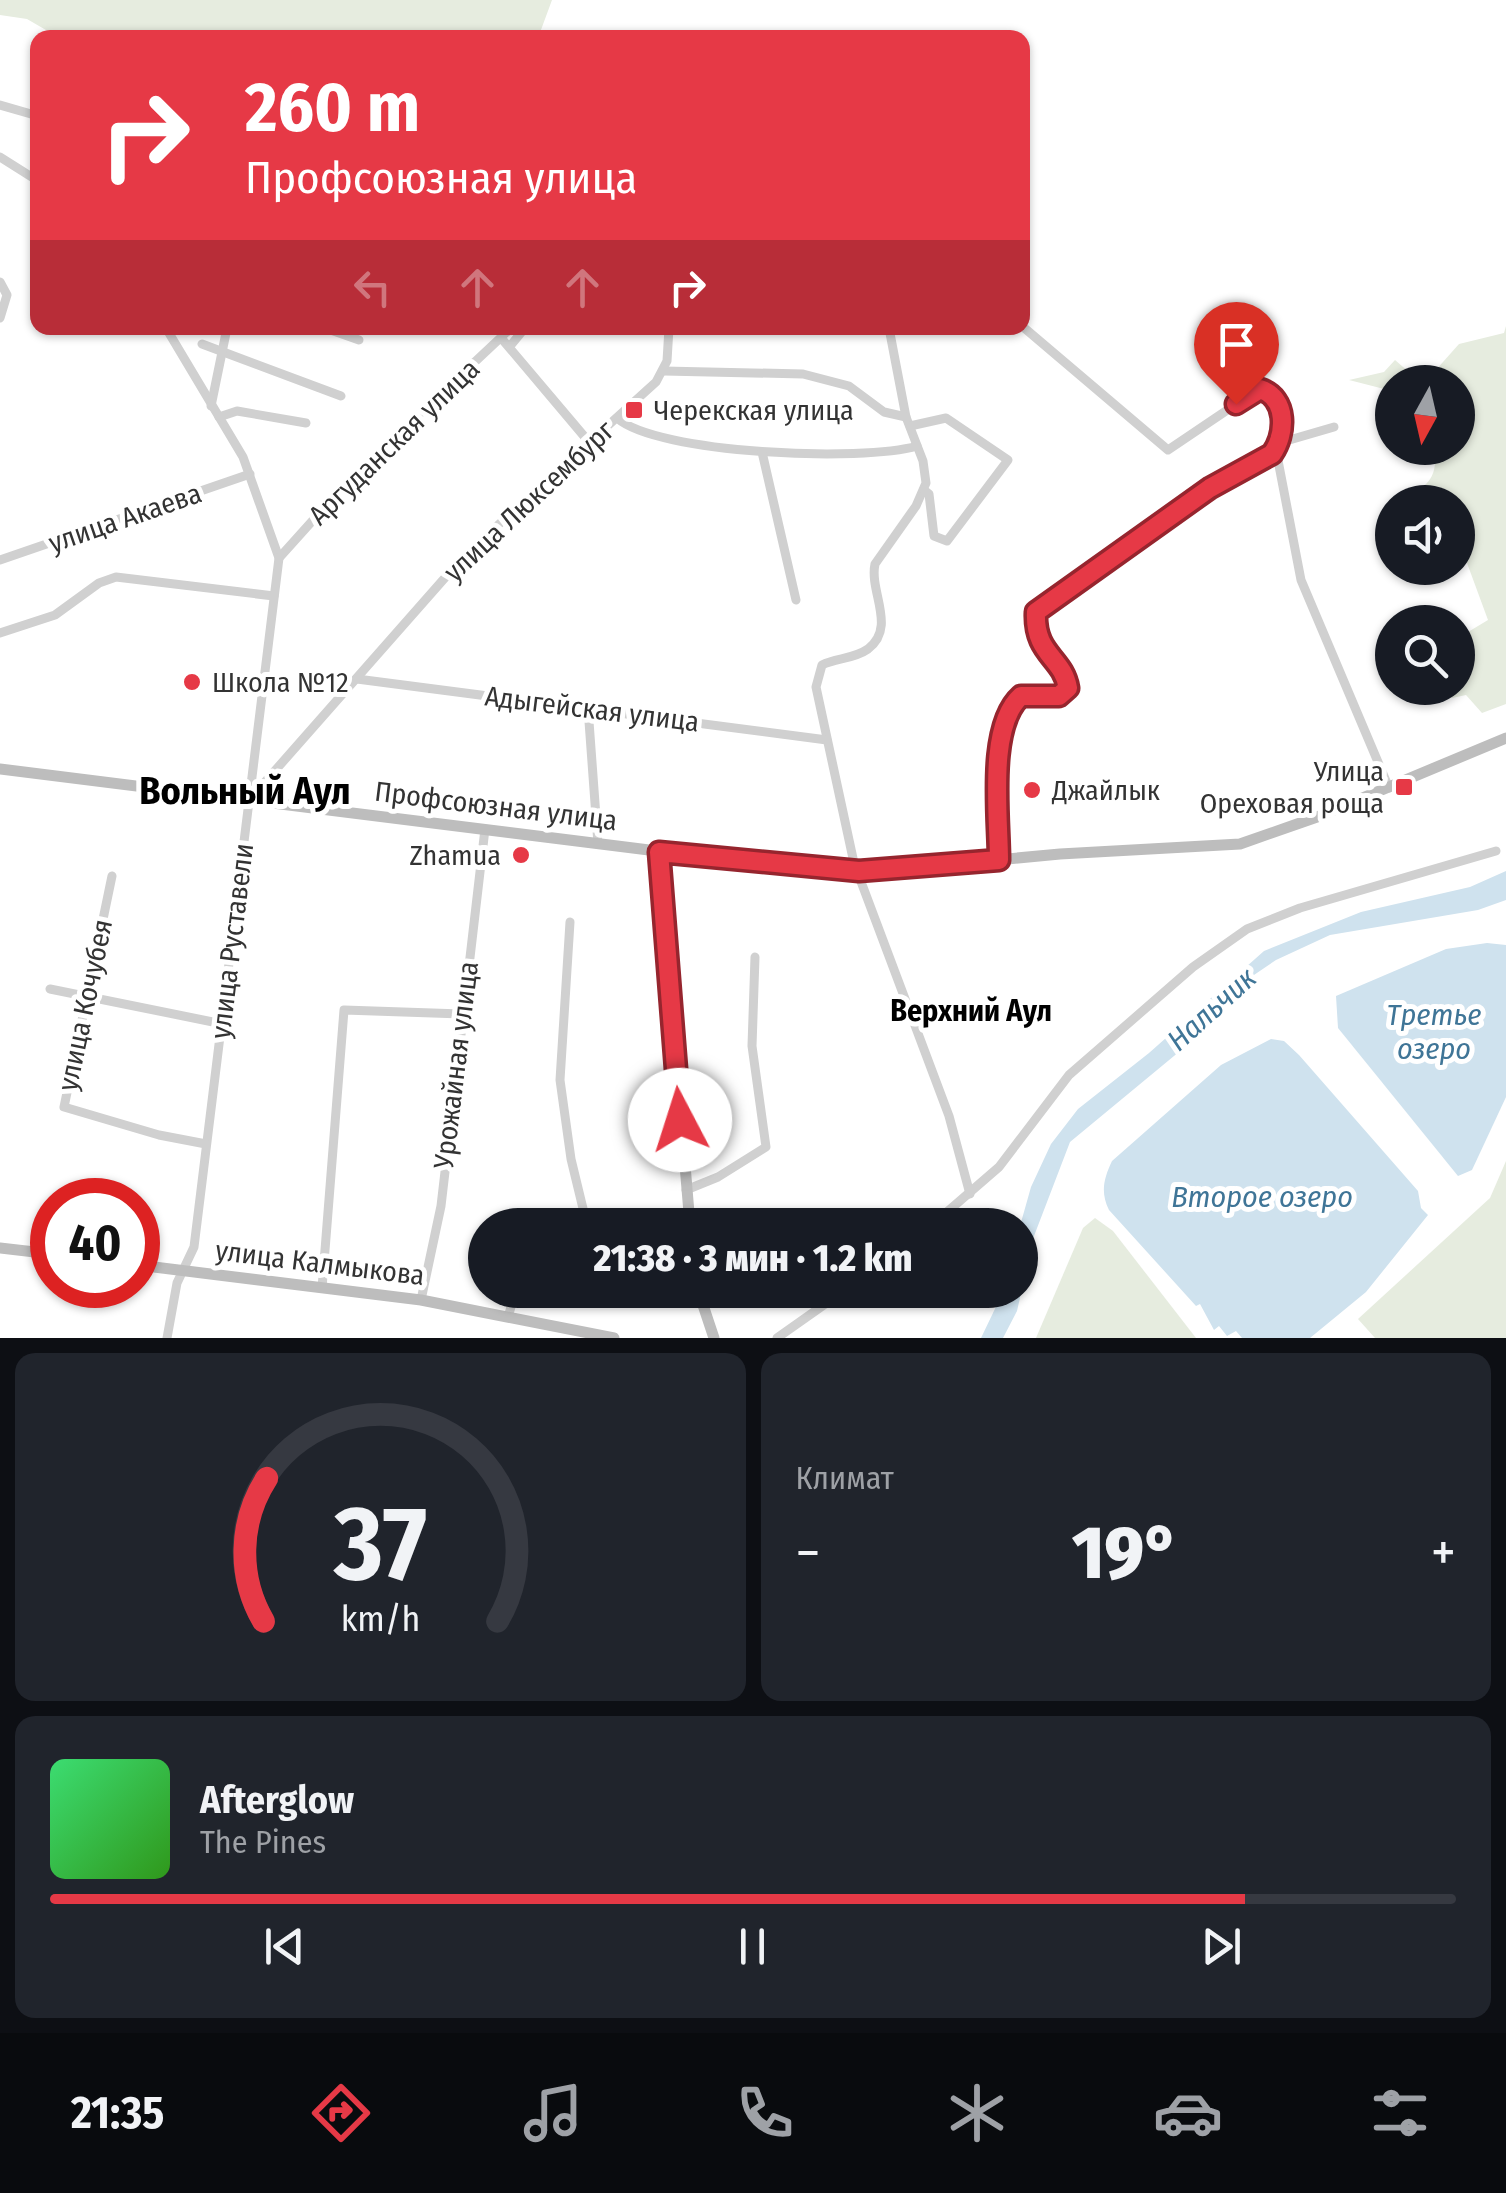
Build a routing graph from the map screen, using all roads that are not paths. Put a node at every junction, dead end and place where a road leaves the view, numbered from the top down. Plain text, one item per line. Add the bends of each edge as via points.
1 (0, 105) edge
2 (30, 114) edge
3 (0, 157) edge
4 (30, 176) edge
5 (0, 282) edge
6 (0, 318) edge
7 (1030, 333) edge
8 (170, 335) edge
9 (225, 335) edge
10 (345, 335) edge
11 (509, 335) edge
12 (516, 335) edge
13 (668, 335) edge
14 (890, 335) edge
15 (359, 340) dead end
16 (507, 342) junction
17 (202, 344) dead end
18 (222, 351) junction
19 (664, 370) junction
20 (341, 396) dead end
21 (211, 406) junction
22 (219, 417) junction
23 (617, 418) junction
24 (306, 422) dead end
25 (908, 422) junction
26 (1334, 427) dead end
27 (588, 442) junction
28 (916, 446) junction
29 (1277, 446) junction
30 (762, 452) junction
31 (250, 474) junction
32 (924, 490) junction
33 (279, 558) junction
34 (0, 560) edge
35 (274, 596) junction
36 (796, 600) dead end
37 (0, 634) edge
38 (356, 679) junction
39 (588, 708) junction
40 (1506, 738) edge
41 (827, 740) junction
42 (0, 769) edge
43 (1389, 788) junction
44 (248, 801) junction
45 (485, 829) junction
46 (598, 844) junction
47 (1496, 851) dead end
48 (659, 852) junction
49 (999, 860) junction
50 (859, 871) junction
51 (112, 876) dead end
52 (570, 922) dead end
53 (755, 957) dead end
54 (50, 989) dead end
55 (87, 997) junction
56 (462, 1014) junction
57 (223, 1024) junction
58 (206, 1144) junction
59 (686, 1190) junction
60 (970, 1194) junction
61 (584, 1208) edge
62 (688, 1208) edge
63 (953, 1208) edge
64 (0, 1248) edge
65 (30, 1251) edge
66 (160, 1268) edge
67 (184, 1271) junction
68 (322, 1288) junction
69 (420, 1300) junction
70 (511, 1308) edge
71 (704, 1308) edge
72 (820, 1308) edge
73 (508, 1317) junction
74 (167, 1338) edge
75 (614, 1338) edge
76 (714, 1338) edge
77 (777, 1338) edge

1 - 2 street
3 - 4 street
5 - 6 street via 7,294
7 - 29 street via 1168,450 1260,389 1281,412
8 - 21 street, улица Руставели
9 - 18 street
10 - 15 street
11 - 16 street, Аргуданская улица
12 - 16 street
13 - 19 street
14 - 25 street
16 - 27 street
16 - 33 street, Аргуданская улица via 417,413
17 - 18 street
18 - 20 street
18 - 21 street
19 - 23 street, улица Люксембург
19 - 25 street via 802,374 848,386
21 - 22 street, улица Руставели
22 - 24 street via 237,411
22 - 31 street, улица Руставели
23 - 27 street, улица Люксембург
23 - 30 street via 660,438
25 - 28 street
25 - 32 street via 946,418 1008,460 947,541 934,536 930,494
26 - 29 street
27 - 38 street, улица Люксембург via 471,550
28 - 30 street via 880,454
28 - 32 street via 926,471
29 - 43 street via 1301,580
29 - 49 street via 1036,612 1041,647 1068,688 1059,696 1021,696 1005,718
30 - 36 street
31 - 33 street, улица Руставели
31 - 34 street, улица Акаева
32 - 41 street via 875,564 882,623 875,642 818,669
33 - 35 street, улица Руставели
35 - 37 street via 116,577 56,615
35 - 44 street, улица Руставели
38 - 39 street, Адыгейская улица
38 - 44 street, улица Люксембург
39 - 41 street, Адыгейская улица
39 - 46 street
40 - 43 street, Профсоюзная улица
41 - 50 street
42 - 44 street, Профсоюзная улица
43 - 49 street, Профсоюзная улица via 1223,847
44 - 45 street, Профсоюзная улица
44 - 57 street, улица Руставели
45 - 46 street, Профсоюзная улица
45 - 56 street, Урожайная улица
46 - 48 street, Профсоюзная улица
47 - 60 street via 1247,930 1193,967 1069,1075
48 - 50 street, Профсоюзная улица
48 - 59 street
49 - 50 street, Профсоюзная улица
50 - 60 street via 949,1116
51 - 55 street, улица Кочубея
52 - 61 street via 560,1080
53 - 59 street via 752,1046 766,1147
54 - 55 street
55 - 57 street
55 - 58 street, улица Кочубея via 66,1110
56 - 68 street via 344,1010
56 - 69 street, Урожайная улица via 441,1206
57 - 58 street, улица Руставели
58 - 67 street, улица Руставели via 194,1247
59 - 62 street
60 - 63 street
64 - 65 street
66 - 67 street, улица Калмыкова
67 - 68 street, улица Калмыкова
67 - 74 street, улица Руставели
68 - 69 street, улица Калмыкова
69 - 73 street, улица Калмыкова
70 - 73 street
71 - 76 street
72 - 77 street
73 - 75 street, улица Калмыкова

